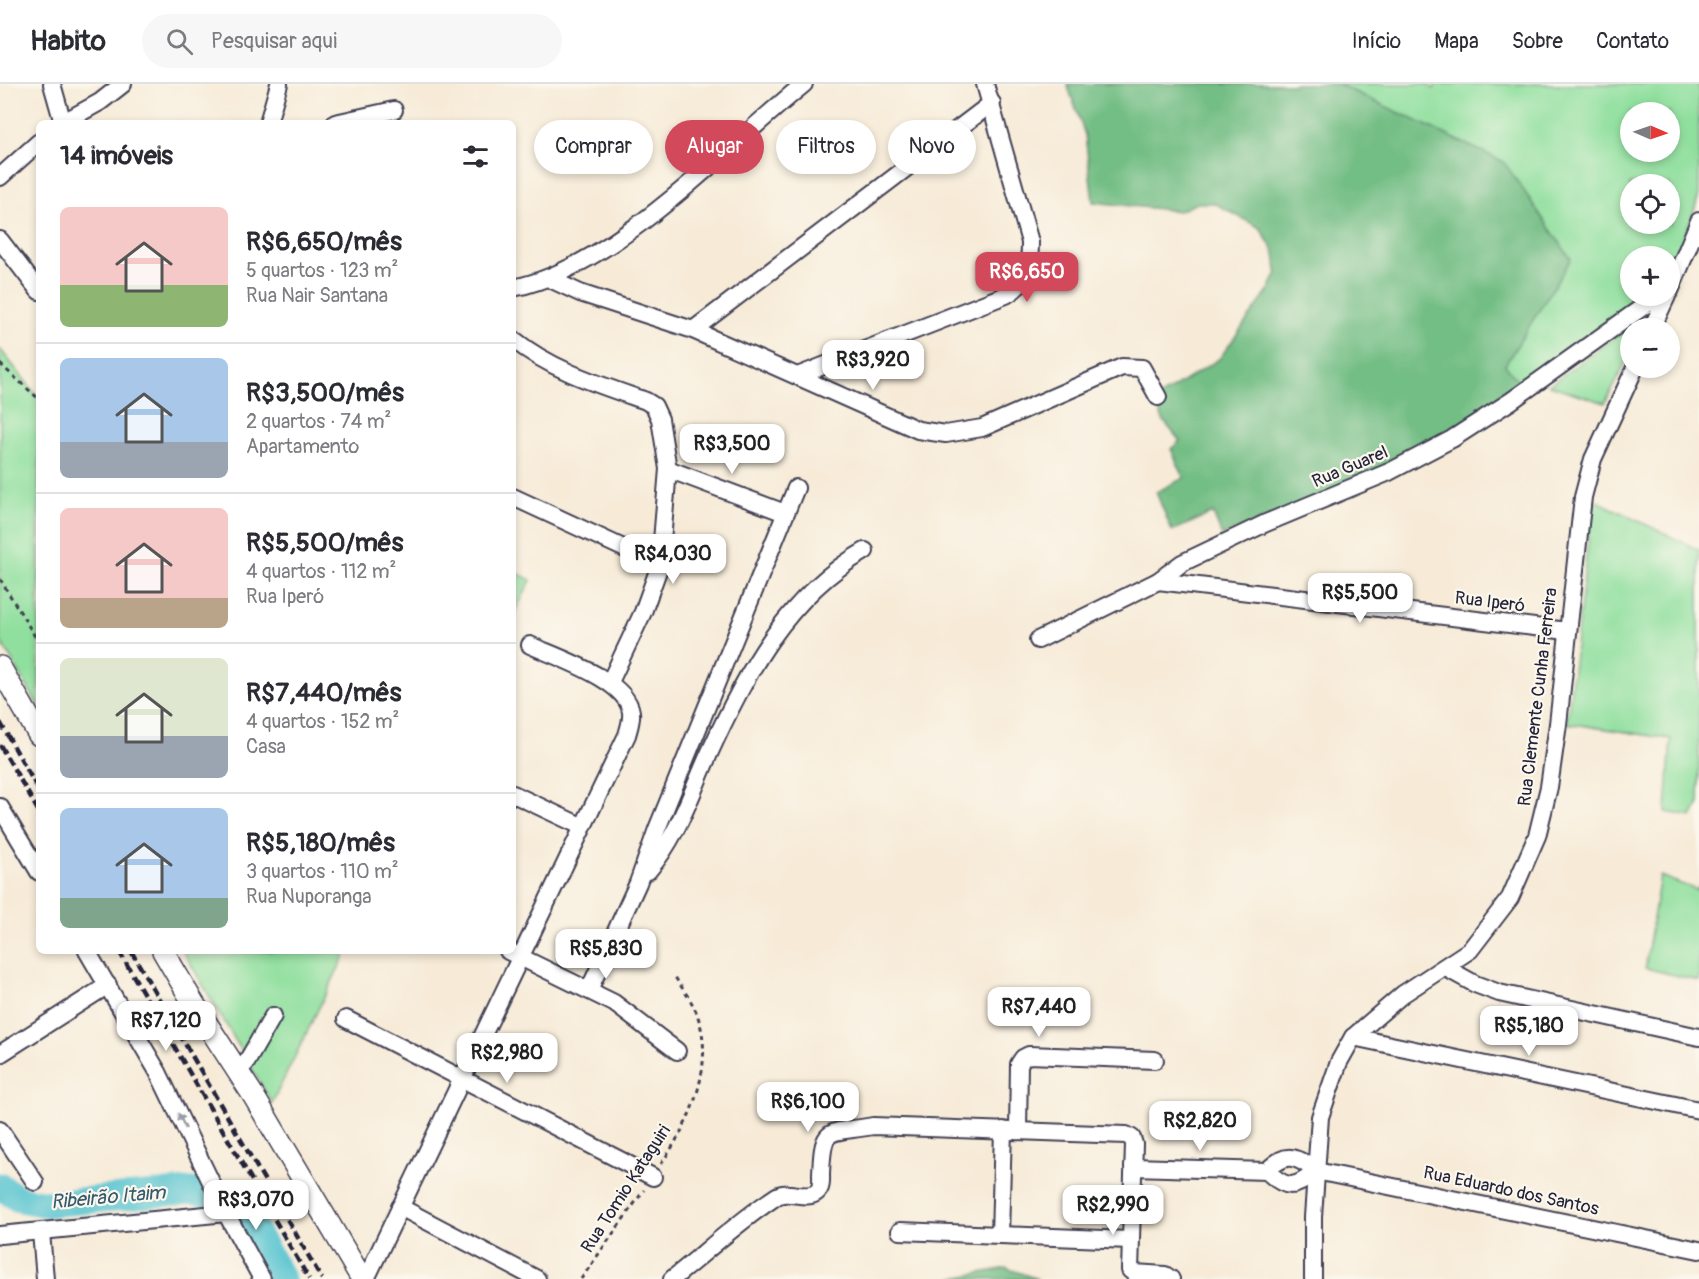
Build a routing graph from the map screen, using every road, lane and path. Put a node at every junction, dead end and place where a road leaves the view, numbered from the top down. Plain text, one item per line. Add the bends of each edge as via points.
1 (52, 84) edge
2 (123, 84) edge
3 (279, 84) edge
4 (804, 84) edge
5 (985, 84) edge
6 (992, 103) junction
7 (394, 110) dead end
8 (62, 120) edge
9 (68, 120) edge
10 (269, 120) edge
11 (349, 120) edge
12 (36, 145) edge
13 (0, 177) edge
14 (1699, 221) edge
15 (0, 240) edge
16 (1680, 266) edge
17 (550, 279) junction
18 (36, 287) edge
19 (516, 287) edge
20 (1644, 306) edge
21 (693, 330) junction
22 (516, 341) edge
23 (0, 364) edge
24 (800, 375) junction
25 (1630, 378) edge
26 (36, 396) edge
27 (1158, 397) dead end
28 (668, 469) junction
29 (796, 488) dead end
30 (516, 498) edge
31 (784, 513) junction
32 (865, 551) dead end
33 (660, 565) junction
34 (0, 579) edge
35 (1158, 581) junction
36 (1567, 632) junction
37 (36, 638) edge
38 (1038, 640) dead end
39 (530, 645) dead end
40 (0, 667) edge
41 (610, 682) junction
42 (36, 730) edge
43 (516, 795) edge
44 (0, 807) edge
45 (581, 826) junction
46 (36, 867) edge
47 (638, 883) junction
48 (516, 950) edge
49 (89, 954) edge
50 (165, 954) edge
51 (514, 954) edge
52 (1446, 968) junction
53 (675, 977) dead end
54 (108, 985) junction
55 (589, 990) junction
56 (273, 1017) dead end
57 (346, 1019) dead end
58 (1699, 1036) edge
59 (1353, 1037) junction
60 (677, 1051) dead end
61 (0, 1054) edge
62 (1155, 1060) dead end
63 (237, 1071) junction
64 (460, 1079) junction
65 (1699, 1110) edge
66 (0, 1130) edge
67 (1011, 1131) junction
68 (1133, 1167) junction
69 (1267, 1171) junction
70 (1316, 1171) junction
71 (653, 1177) junction
72 (35, 1182) dead end
73 (400, 1207) junction
74 (226, 1213) junction
75 (41, 1232) junction
76 (900, 1232) dead end
77 (0, 1235) edge
78 (1000, 1235) junction
79 (1130, 1240) junction
80 (1699, 1250) edge
81 (45, 1279) edge
82 (262, 1279) edge
83 (364, 1279) edge
84 (537, 1279) edge
85 (581, 1279) edge
86 (672, 1279) edge
87 (1171, 1279) edge
88 (1313, 1279) edge

1 - 8 street
2 - 9 street
3 - 10 street
4 - 17 street via 661,206 586,260
5 - 6 street
6 - 21 street
6 - 24 street via 1030,242 1030,264 1025,278 1006,295
7 - 11 street
12 - 13 street
14 - 16 street
15 - 18 street
17 - 19 street
17 - 21 street via 580,293
20 - 35 street, Rua Guarel via 1452,439 1389,472 1182,563
21 - 24 street
22 - 28 street via 560,368 654,406 660,419
23 - 26 path
24 - 27 street via 902,424 946,434 982,428 1122,367 1142,368
25 - 36 street, Rua Clemente Cunha Ferreira via 1593,459 1583,497
28 - 31 street
28 - 33 street
29 - 31 street
30 - 33 street
31 - 47 street
32 - 47 street via 819,582 778,628 741,689 672,838
33 - 41 street via 644,612
34 - 37 path
35 - 36 street, Rua Iperó
35 - 38 street, Rua Guarel
36 - 52 street, Rua Clemente Cunha Ferreira via 1549,787 1537,836 1524,870 1496,920 1470,950
39 - 41 street
40 - 42 main road
41 - 45 street via 627,701 630,723
43 - 45 street
44 - 46 street
45 - 48 street
47 - 55 street
49 - 54 street
50 - 63 main road
51 - 55 street
51 - 64 street
52 - 58 street via 1499,993
52 - 59 street, Rua Clemente Cunha Ferreira via 1403,994
53 - 71 path, Rua Tomio Kataguiri via 698,1015 705,1060 686,1120
54 - 61 street
74 -> 54 street via 158,1072
55 - 60 street via 614,1003
56 - 63 street via 246,1063
57 - 64 street
59 - 65 street
59 - 70 street, Rua Clemente Cunha Ferreira via 1339,1062 1320,1117
62 - 67 street via 1029,1055 1019,1064
63 - 83 main road
64 - 71 street
64 - 73 street
66 - 72 street
67 - 68 street via 1126,1135 1134,1144
67 - 78 street
67 - 86 street via 873,1126 832,1133 822,1145 821,1185 817,1192 779,1194
68 - 69 street
68 - 79 street
69 - 70 street, Rua Eduardo dos Santos via 1279,1159 1290,1158 1302,1160
69 - 70 street via 1278,1182 1289,1185 1302,1184
70 - 80 street, Rua Eduardo dos Santos
70 - 88 street, Rua Clemente Cunha Ferreira
71 - 85 path, Rua Tomio Kataguiri
73 - 83 street
73 - 84 street
74 - 75 street
74 - 82 street
75 - 77 street
75 - 81 street
76 - 78 street
78 - 79 street
79 - 87 street via 1130,1270

